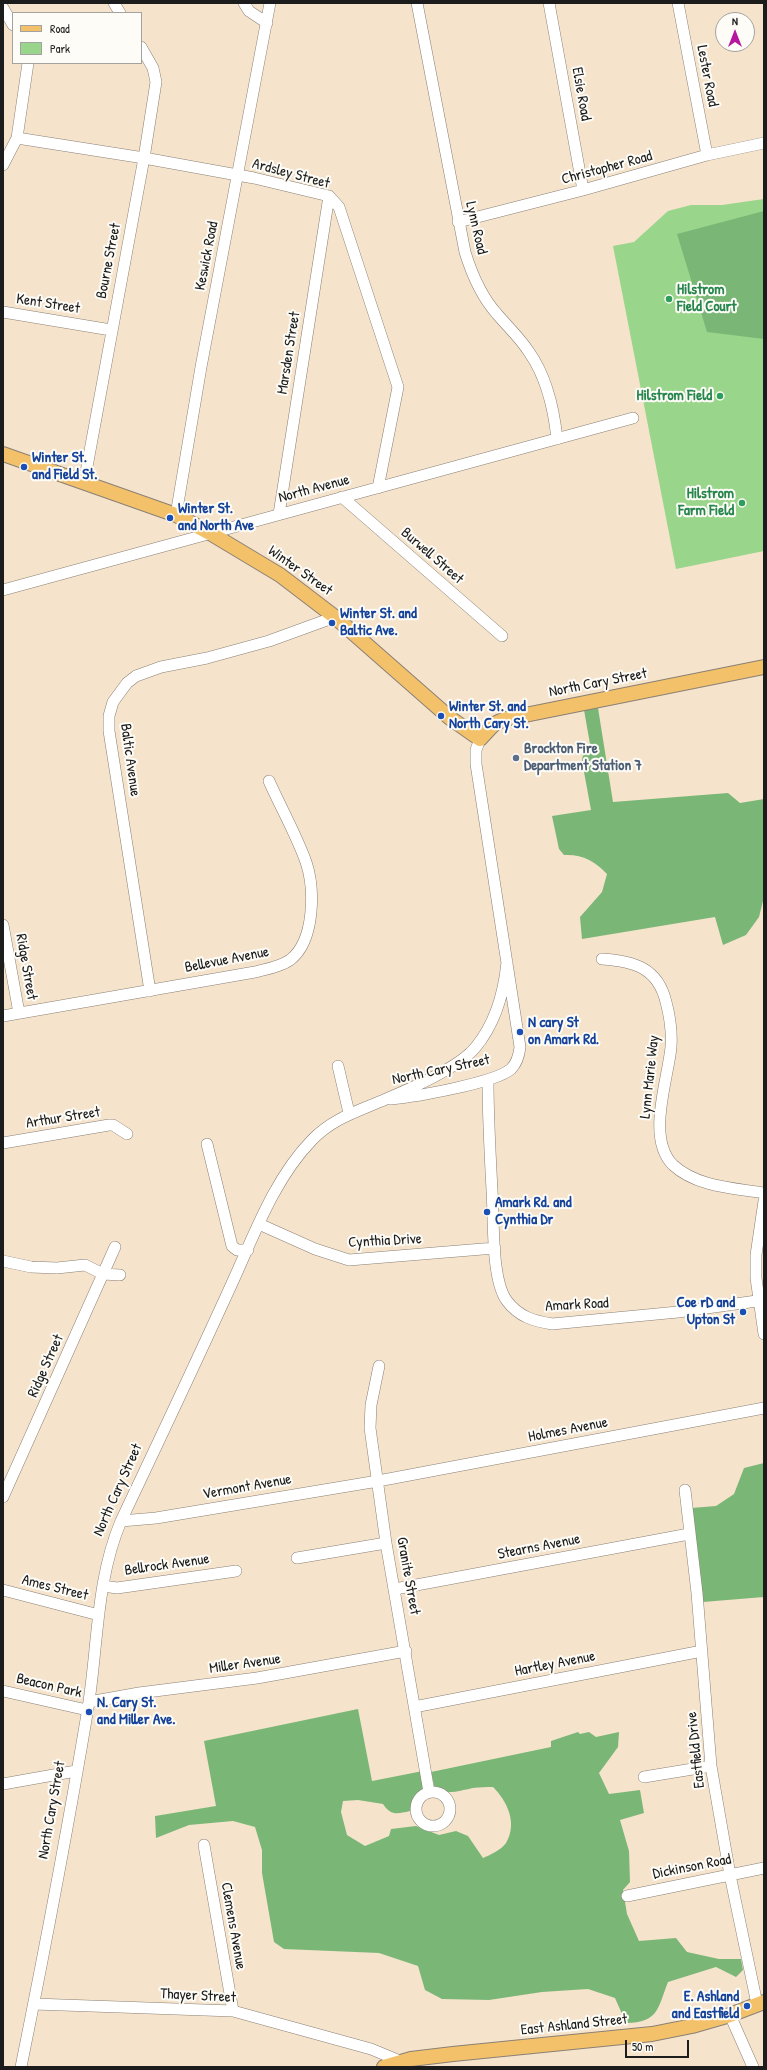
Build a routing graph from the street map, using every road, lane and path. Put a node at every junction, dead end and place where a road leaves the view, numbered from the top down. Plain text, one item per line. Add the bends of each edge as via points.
1 (114, 3) edge
2 (244, 3) edge
3 (270, 3) edge
4 (417, 3) edge
5 (549, 3) edge
6 (678, 3) edge
7 (3, 8) edge
8 (119, 12) edge
9 (12, 23) edge
10 (267, 23) junction
11 (142, 49) edge
12 (28, 64) edge
13 (17, 138) junction
14 (764, 143) edge
15 (707, 155) junction
16 (144, 158) junction
17 (3, 165) edge
18 (238, 176) junction
19 (583, 190) junction
20 (329, 196) junction
21 (458, 222) junction
22 (3, 312) edge
23 (111, 330) junction
24 (633, 418) dead end
25 (557, 439) junction
26 (3, 455) edge
27 (84, 483) junction
28 (378, 488) junction
29 (342, 497) junction
30 (279, 514) junction
31 (176, 515) junction
32 (210, 533) junction
33 (3, 590) edge
34 (335, 617) junction
35 (502, 636) dead end
36 (764, 667) edge
37 (480, 739) junction
38 (269, 781) dead end
39 (3, 925) edge
40 (602, 959) dead end
41 (507, 962) junction
42 (150, 991) junction
43 (19, 1013) junction
44 (3, 1016) edge
45 (338, 1066) dead end
46 (488, 1080) junction
47 (387, 1099) junction
48 (349, 1113) junction
49 (127, 1134) dead end
50 (3, 1143) edge
51 (207, 1144) dead end
52 (764, 1193) edge
53 (764, 1201) edge
54 (259, 1224) junction
55 (115, 1247) dead end
56 (495, 1248) junction
57 (248, 1250) junction
58 (3, 1261) edge
59 (104, 1274) junction
60 (120, 1275) dead end
61 (761, 1300) edge
62 (764, 1334) edge
63 (379, 1366) dead end
64 (764, 1408) edge
65 (378, 1481) junction
66 (685, 1490) dead end
67 (3, 1497) edge
68 (121, 1521) junction
69 (689, 1534) junction
70 (386, 1543) junction
71 (297, 1558) dead end
72 (236, 1571) dead end
73 (103, 1586) junction
74 (396, 1589) junction
75 (3, 1590) edge
76 (99, 1615) junction
77 (406, 1651) junction
78 (702, 1651) junction
79 (3, 1691) edge
80 (88, 1706) junction
81 (414, 1707) junction
82 (711, 1766) junction
83 (76, 1771) junction
84 (644, 1777) dead end
85 (3, 1784) edge
86 (429, 1792) dead end
87 (204, 1845) dead end
88 (764, 1868) edge
89 (730, 1875) junction
90 (627, 1896) dead end
91 (760, 2003) edge
92 (34, 2004) junction
93 (233, 2011) junction
94 (730, 2015) junction
95 (400, 2061) junction
96 (20, 2067) edge
97 (384, 2067) edge
98 (752, 2067) edge

1 - 8 street
2 - 10 street via 249,11
3 - 10 street, Keswick Road
4 - 21 street, Lynn Road
5 - 19 street, Elsie Road
6 - 15 street, Lester Road
7 - 9 street
10 - 18 street, Keswick Road
11 - 16 street, Bourne Street via 153,68 156,82
12 - 13 street
13 - 16 street, Ardsley Street
13 - 17 street
14 - 15 street, Christopher Road
15 - 19 street, Christopher Road
16 - 18 street, Ardsley Street
16 - 23 street, Bourne Street
18 - 20 street, Ardsley Street
18 - 31 street, Keswick Road via 201,367
19 - 21 street, Christopher Road
20 - 28 street, Ardsley Street via 339,207 398,387
20 - 30 street, Marsden Street
21 - 25 street, Lynn Road via 472,274 480,289 497,314 530,352 540,371 550,399
22 - 23 street, Kent Street
23 - 27 street, Bourne Street
24 - 25 street, North Avenue
25 - 28 street, North Avenue
26 - 27 main road, Winter Street
27 - 31 main road, Winter Street
28 - 29 street, North Avenue
29 - 30 street, North Avenue
29 - 35 street, Burwell Street
30 - 32 street, North Avenue
31 - 32 main road, Winter Street
32 - 33 street, North Avenue
32 - 34 main road, Winter Street via 280,575
34 - 37 main road, Winter Street via 450,718
34 - 42 street, Baltic Avenue via 242,649 149,670 128,683 113,702 109,716 110,731
36 - 37 main road, North Cary Street via 505,719 494,724
37 - 41 street, North Cary Street via 476,750 476,764
38 - 42 street, Bellevue Avenue via 306,861 311,885 310,922 299,949 290,960 274,968
39 - 43 street, Ridge Street
40 - 52 street, Lynn Marie Way via 636,964 650,973 660,985 665,998 671,1046 660,1116 661,1142 666,1157 683,1173 698,1180
41 - 46 street, North Cary Street via 520,1047 518,1061 510,1070
41 - 47 street, North Cary Street via 499,1005 490,1026 475,1048 453,1066
42 - 43 street, Bellevue Avenue
43 - 44 street, Bellevue Avenue
45 - 48 street
46 - 47 street, North Cary Street via 406,1098
46 - 56 street, Amark Road
47 - 48 street, North Cary Street
48 - 54 street, North Cary Street via 330,1124 312,1140 287,1169
49 - 50 street, Arthur Street via 109,1125
51 - 57 street via 232,1246 237,1250
53 - 61 street via 756,1254 756,1278
54 - 56 street, Cynthia Drive via 315,1249 349,1260
54 - 57 street, North Cary Street
55 - 59 street, Ridge Street
56 - 61 street, Amark Road via 498,1280 506,1300 518,1313 532,1320 552,1324 678,1312
57 - 68 street, North Cary Street
58 - 59 street via 31,1268 85,1265
59 - 60 street
59 - 67 street, Ridge Street
61 - 62 street
63 - 65 street, Granite Street via 374,1383 370,1428
64 - 65 street, Holmes Avenue
65 - 68 street, Vermont Avenue via 156,1518
65 - 70 street, Granite Street
66 - 69 street, Eastfield Drive
68 - 73 street, North Cary Street via 113,1540
69 - 74 street, Stearns Avenue
69 - 78 street, Eastfield Drive
70 - 71 street
70 - 74 street, Granite Street
72 - 73 street, Bellrock Avenue via 117,1588
73 - 76 street, North Cary Street
74 - 77 street, Granite Street
75 - 76 street, Ames Street
76 - 80 street, North Cary Street
77 - 80 street, Miller Avenue via 257,1678 139,1693
77 - 81 street, Granite Street
78 - 81 street, Hartley Avenue
78 - 82 street, Eastfield Drive
79 - 80 street, Beacon Park
80 - 83 street, North Cary Street
81 - 86 street, Granite Street
82 - 84 street
82 - 89 street, Eastfield Drive
83 - 85 street
83 - 92 street, North Cary Street
87 - 93 street, Clemens Avenue
88 - 89 street, Dickinson Road
89 - 90 street, Dickinson Road
89 - 91 street, Eastfield Drive
91 - 94 main road, East Ashland Street
92 - 93 street, Thayer Street
92 - 96 street, North Cary Street
93 - 95 street, Thayer Street via 371,2049
94 - 95 main road, East Ashland Street via 652,2034
94 - 98 street
95 - 97 main road, East Ashland Street

